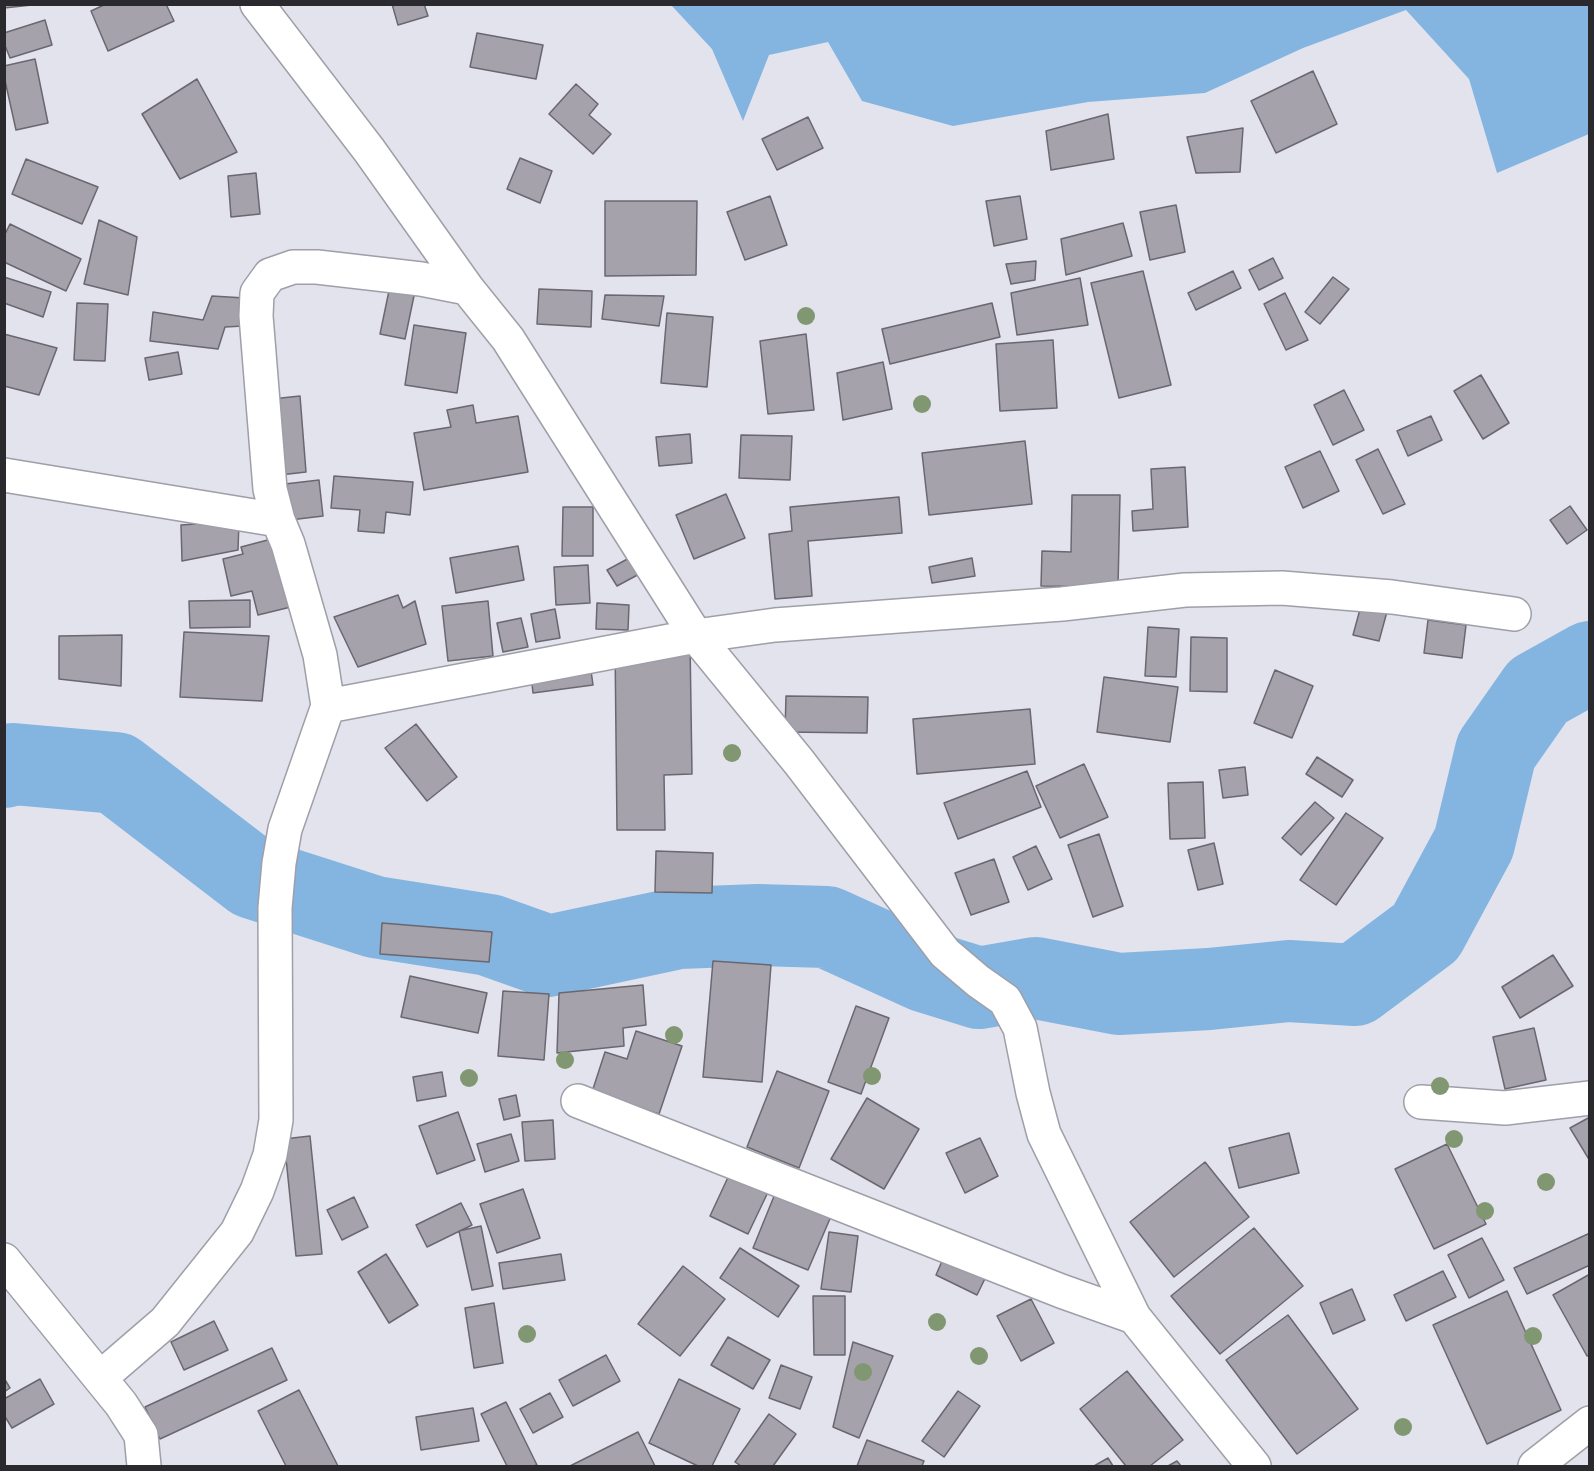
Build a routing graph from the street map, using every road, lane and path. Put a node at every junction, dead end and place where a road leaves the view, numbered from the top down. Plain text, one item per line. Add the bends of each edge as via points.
1 (257, 4) edge
2 (467, 288) junction
3 (4, 475) edge
4 (278, 520) junction
5 (1514, 614) dead end
6 (696, 636) junction
7 (328, 706) junction
8 (1590, 1098) edge
9 (578, 1101) dead end
10 (1421, 1102) dead end
11 (4, 1260) edge
12 (1134, 1317) junction
13 (100, 1378) junction
14 (1590, 1423) edge
15 (144, 1467) edge
16 (1254, 1467) edge
17 (1535, 1467) edge

1 - 2 street via 369,150
2 - 4 street via 317,267 293,267 270,275 257,293 256,316 270,489
2 - 6 street via 508,339
3 - 4 street
4 - 7 street via 320,656
5 - 6 street via 1392,597 1282,588 1185,590 1062,604 775,625
6 - 7 street
6 - 12 street via 945,953 1005,1000 1020,1028 1044,1134
7 - 13 street via 285,829 279,862 275,908 276,1120 270,1155 237,1233 165,1322
8 - 10 street via 1506,1108
9 - 12 street
11 - 13 street
12 - 16 street
13 - 15 street via 141,1434
14 - 17 street

